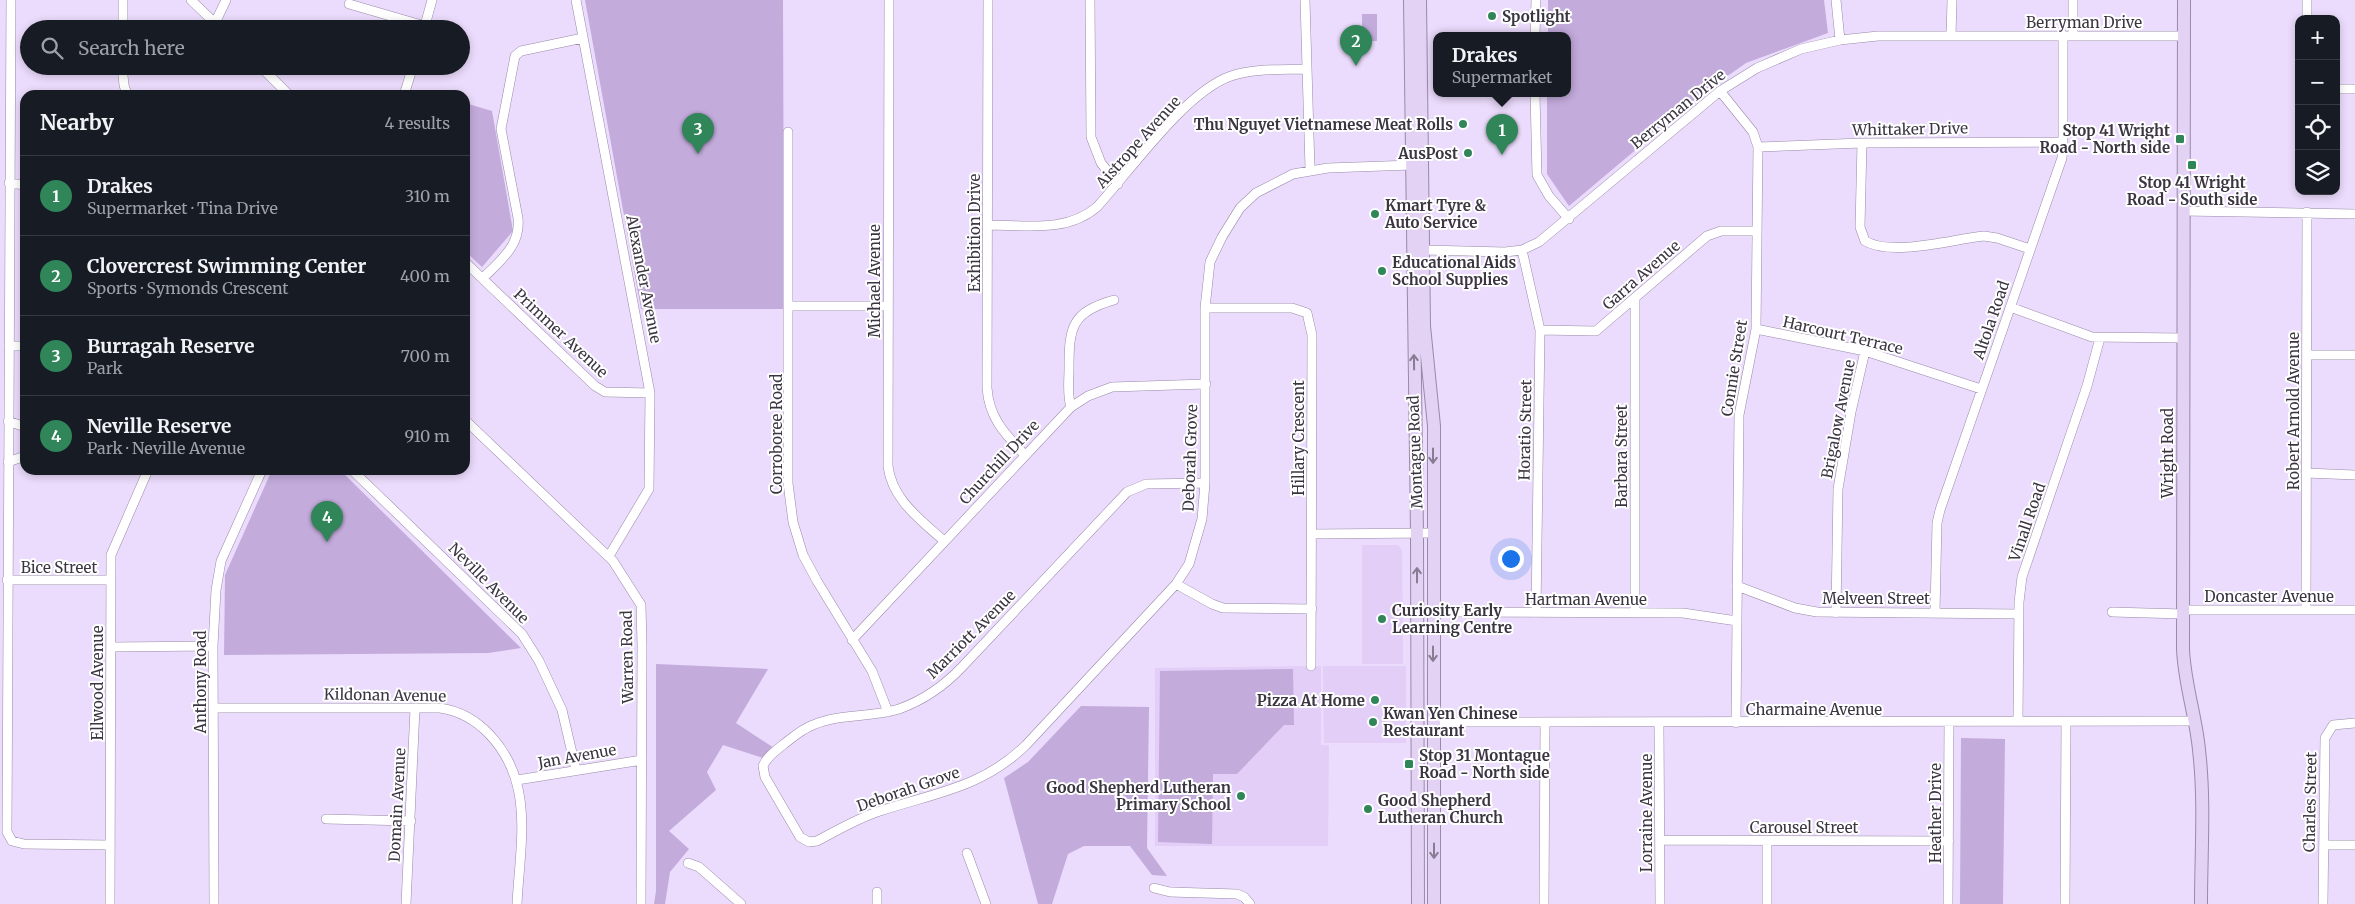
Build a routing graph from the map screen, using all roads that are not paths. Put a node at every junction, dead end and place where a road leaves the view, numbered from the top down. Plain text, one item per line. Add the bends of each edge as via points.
1 (11, 0) edge
2 (123, 0) edge
3 (191, 0) edge
4 (226, 0) edge
5 (432, 0) edge
6 (576, 0) edge
7 (889, 0) edge
8 (988, 0) edge
9 (1090, 0) edge
10 (1305, 0) edge
11 (1410, 0) edge
12 (1420, 0) edge
13 (1536, 0) edge
14 (1836, 0) edge
15 (1952, 0) edge
16 (2073, 0) edge
17 (2184, 0) edge
18 (2307, 0) edge
19 (349, 4) dead end
20 (2308, 15) edge
21 (122, 20) edge
22 (212, 20) edge
23 (220, 20) edge
24 (401, 20) edge
25 (426, 20) edge
26 (1535, 32) edge
27 (2063, 35) junction
28 (1951, 36) junction
29 (2073, 36) junction
30 (2184, 36) junction
31 (583, 38) junction
32 (1840, 40) junction
33 (1307, 70) junction
34 (123, 75) edge
35 (269, 75) edge
36 (410, 75) edge
37 (2340, 89) edge
38 (2355, 89) edge
39 (126, 90) edge
40 (284, 90) edge
41 (406, 90) edge
42 (1720, 91) junction
43 (1536, 97) edge
44 (5, 120) edge
45 (788, 132) dead end
46 (2063, 142) junction
47 (1862, 143) junction
48 (1758, 147) junction
49 (1417, 166) junction
50 (1310, 169) junction
51 (10, 183) junction
52 (20, 184) edge
53 (1118, 184) junction
54 (2183, 211) junction
55 (2307, 212) junction
56 (2355, 214) edge
57 (1569, 218) junction
58 (988, 225) junction
59 (1757, 231) junction
60 (2030, 249) junction
61 (1419, 250) junction
62 (1522, 250) junction
63 (470, 266) edge
64 (483, 278) junction
65 (1635, 299) junction
66 (1114, 300) dead end
67 (789, 306) junction
68 (888, 306) junction
69 (2010, 307) junction
70 (1205, 308) junction
71 (1756, 329) junction
72 (1540, 330) junction
73 (2100, 338) junction
74 (2184, 338) junction
75 (9, 346) junction
76 (20, 346) edge
77 (1865, 351) junction
78 (2307, 355) junction
79 (2355, 355) edge
80 (1206, 384) junction
81 (1981, 389) junction
82 (650, 393) junction
83 (1071, 407) junction
84 (8, 421) junction
85 (470, 425) edge
86 (20, 426) edge
87 (4, 440) edge
88 (1024, 454) junction
89 (20, 458) edge
90 (8, 462) junction
91 (2306, 473) junction
92 (2355, 474) edge
93 (146, 475) edge
94 (260, 475) edge
95 (357, 475) edge
96 (1205, 482) junction
97 (1417, 533) junction
98 (1433, 533) junction
99 (1312, 534) junction
100 (944, 542) junction
101 (609, 556) junction
102 (7, 580) junction
103 (110, 580) junction
104 (1176, 584) junction
105 (1737, 586) junction
106 (1312, 609) junction
107 (2306, 610) junction
108 (2355, 610) edge
109 (1434, 612) junction
110 (1935, 612) junction
111 (2112, 612) dead end
112 (2183, 612) junction
113 (1536, 613) junction
114 (1635, 613) junction
115 (1836, 613) junction
116 (2019, 614) junction
117 (1737, 621) junction
118 (852, 640) junction
119 (214, 646) junction
120 (110, 647) junction
121 (1311, 666) dead end
122 (214, 708) junction
123 (415, 708) junction
124 (888, 712) junction
125 (2194, 720) junction
126 (2018, 721) junction
127 (1418, 722) junction
128 (1434, 722) junction
129 (1949, 722) junction
130 (2066, 722) junction
131 (1545, 723) junction
132 (1659, 723) junction
133 (1736, 723) junction
134 (2355, 723) edge
135 (642, 760) junction
136 (576, 770) junction
137 (517, 780) junction
138 (326, 819) dead end
139 (411, 820) junction
140 (1660, 840) junction
141 (1948, 840) junction
142 (809, 842) joint
143 (1767, 842) junction
144 (110, 845) junction
145 (2324, 845) junction
146 (2355, 845) edge
147 (967, 853) dead end
148 (688, 862) dead end
149 (1154, 888) dead end
150 (877, 892) dead end
151 (110, 904) edge
152 (214, 904) edge
153 (406, 904) edge
154 (517, 904) edge
155 (641, 904) edge
156 (741, 904) edge
157 (877, 904) edge
158 (986, 904) edge
159 (1250, 904) edge
160 (1418, 904) edge
161 (1434, 904) edge
162 (1544, 904) edge
163 (1660, 904) edge
164 (1767, 904) edge
165 (1948, 904) edge
166 (2065, 904) edge
167 (2201, 904) edge
168 (2323, 904) edge

1 - 44 street
2 - 21 street
3 - 22 street
4 - 23 street
5 - 25 street
6 - 31 street, Alexander Avenue
7 - 68 street, Michael Avenue
8 - 58 street, Exhibition Drive
9 - 53 street via 1091,136 1101,163
10 - 33 street
11 - 49 main road, Montague Road
12 - 49 main road, Montague Road
13 - 26 street
14 - 32 street
15 - 28 street
16 - 29 street
17 - 30 main road, Wright Road
18 - 20 street
19 - 24 street
27 - 28 street, Berryman Drive
27 - 29 street, Berryman Drive
27 - 46 street, Altola Road
28 - 32 street, Berryman Drive via 1878,36
29 - 30 street, Berryman Drive
30 - 54 main road, Wright Road
31 - 64 street via 521,51 514,61 501,129 519,232 511,249
31 - 82 street, Alexander Avenue
32 - 42 street, Berryman Drive via 1786,54
33 - 50 street
33 - 53 street, Aistrope Avenue via 1247,72 1222,80 1178,114
34 - 39 street
35 - 40 street
36 - 41 street
37 - 38 street
42 - 48 street, Connie Street via 1753,132
42 - 57 street, Berryman Drive
43 - 57 street via 1537,175 1542,187
44 - 51 street
45 - 67 street, Corroboree Road
46 - 47 street, Whittaker Drive
46 - 60 street, Altola Road via 2059,167
47 - 48 street, Whittaker Drive
47 - 60 street via 1860,227 1865,241 1876,245 1905,246 1984,236
48 - 59 street, Connie Street
49 - 50 street, Deborah Grove
49 - 61 main road, Montague Road
50 - 70 street, Deborah Grove via 1270,184 1240,208 1210,262
51 - 52 street
51 - 75 street
53 - 58 street, Aistrope Avenue via 1090,213 1068,224
54 - 55 street
54 - 74 main road, Wright Road
55 - 56 street
55 - 78 street, Robert Arnold Avenue
57 - 62 street, Berryman Drive via 1544,239
58 - 88 street, Exhibition Drive via 988,397 996,422
59 - 65 street, Garra Avenue via 1711,233
59 - 71 street, Connie Street
60 - 69 street, Altola Road
61 - 62 street, Berryman Drive
97 -> 61 main road, Montague Road
61 -> 98 main road, Montague Road via 1434,426
62 - 72 street, Horatio Street
63 - 64 street, Primmer Avenue
64 - 82 street, Primmer Avenue via 595,386 605,392
65 - 72 street, Garra Avenue via 1596,331
65 - 114 street, Barbara Street
66 - 83 street via 1092,308 1073,326 1069,340
67 - 68 street
67 - 118 street, Corroboree Road via 788,483 793,522 809,566
68 - 100 street, Michael Avenue via 889,474 904,503
69 - 73 street via 2073,332
69 - 81 street, Altola Road
70 - 80 street, Deborah Grove
70 - 99 street, Hillary Crescent via 1292,308 1309,316 1312,335
71 - 77 street, Harcourt Terrace
71 - 105 street, Connie Street via 1739,409
72 - 113 street, Horatio Street
73 - 74 street
73 - 116 street, Vinall Road via 2090,378 2022,576
74 - 112 main road, Wright Road
75 - 76 street
75 - 84 street
77 - 81 street, Harcourt Terrace
77 - 115 street, Brigalow Avenue via 1838,484
78 - 79 street
78 - 91 street, Robert Arnold Avenue
80 - 83 street, Churchill Drive via 1112,387 1098,391
80 - 96 street, Deborah Grove
81 - 110 street, Altola Road via 1938,517
82 - 101 street, Alexander Avenue via 648,489
83 - 88 street, Churchill Drive
84 - 86 street
84 - 87 street
85 - 101 street, Warren Road
87 - 90 street
88 - 100 street, Churchill Drive
89 - 90 street
90 - 102 street
91 - 92 street
91 - 107 street, Robert Arnold Avenue
93 - 103 street, Ellwood Avenue via 113,549
94 - 119 street, Anthony Road via 221,561 216,590
95 - 136 street, Neville Avenue via 522,634 562,710
96 - 104 street, Deborah Grove via 1199,535 1189,564
96 - 124 street, Marriott Avenue via 1146,484 1127,492 954,675 926,697
97 - 98 street
97 - 99 street
127 -> 97 main road, Montague Road
98 - 109 main road, Montague Road
99 - 106 street, Hillary Crescent
100 - 118 street, Churchill Drive
101 - 135 street, Warren Road via 642,608
102 - 103 street, Bice Street
102 - 144 street via 9,836 12,841 24,844
103 - 120 street, Ellwood Avenue
104 - 106 street via 1223,608
104 - 142 street, Deborah Grove via 1010,760 973,781 871,814
105 - 115 street, Melveen Street via 1795,608
105 - 117 street, Connie Street
106 - 121 street, Hillary Crescent
107 - 108 street, Doncaster Avenue
107 - 112 street, Doncaster Avenue
109 - 113 street, Hartman Avenue
109 -> 128 main road, Montague Road
110 - 115 street, Melveen Street
110 - 116 street, Melveen Street
111 - 112 street, Doncaster Avenue
112 - 125 main road, Wright Road via 2183,660
113 - 114 street, Hartman Avenue
114 - 117 street, Hartman Avenue via 1693,614
116 - 126 street, Vinall Road
117 - 133 street, Connie Street
118 - 124 street, Corroboree Road via 872,671
119 - 120 street
119 - 122 street, Anthony Road
120 - 144 street, Ellwood Avenue
122 - 123 street, Kildonan Avenue
122 - 152 street, Anthony Road
123 - 137 street, Kildonan Avenue via 452,710 477,722 502,749
123 - 139 street, Domain Avenue
124 - 142 street, Marriott Avenue via 832,719 812,725 765,762 765,777 796,831
125 - 130 street, Charmaine Avenue
125 - 167 main road, Wright Road via 2200,764
126 - 129 street, Charmaine Avenue
126 - 130 street, Charmaine Avenue
127 - 128 main road
127 - 160 main road, Montague Road
128 - 131 street, Charmaine Avenue
128 -> 161 main road, Montague Road
129 - 133 street, Charmaine Avenue
129 - 141 street, Heather Drive
130 - 166 street
131 - 132 street, Charmaine Avenue
131 - 162 street
132 - 133 street, Charmaine Avenue
132 - 140 street, Lorraine Avenue
134 - 145 street, Charles Street via 2333,725 2325,738
135 - 136 street, Jan Avenue
135 - 155 street, Warren Road
136 - 137 street, Jan Avenue
137 - 154 street, Kildonan Avenue via 522,810
138 - 139 street
139 - 153 street, Domain Avenue
140 - 143 street, Carousel Street
140 - 163 street, Lorraine Avenue
141 - 143 street, Carousel Street
141 - 165 street, Heather Drive
143 - 164 street
144 - 151 street, Ellwood Avenue
145 - 146 street
145 - 168 street, Charles Street
147 - 158 street
148 - 156 street via 699,866
149 - 159 street via 1174,893 1237,894
150 - 157 street

